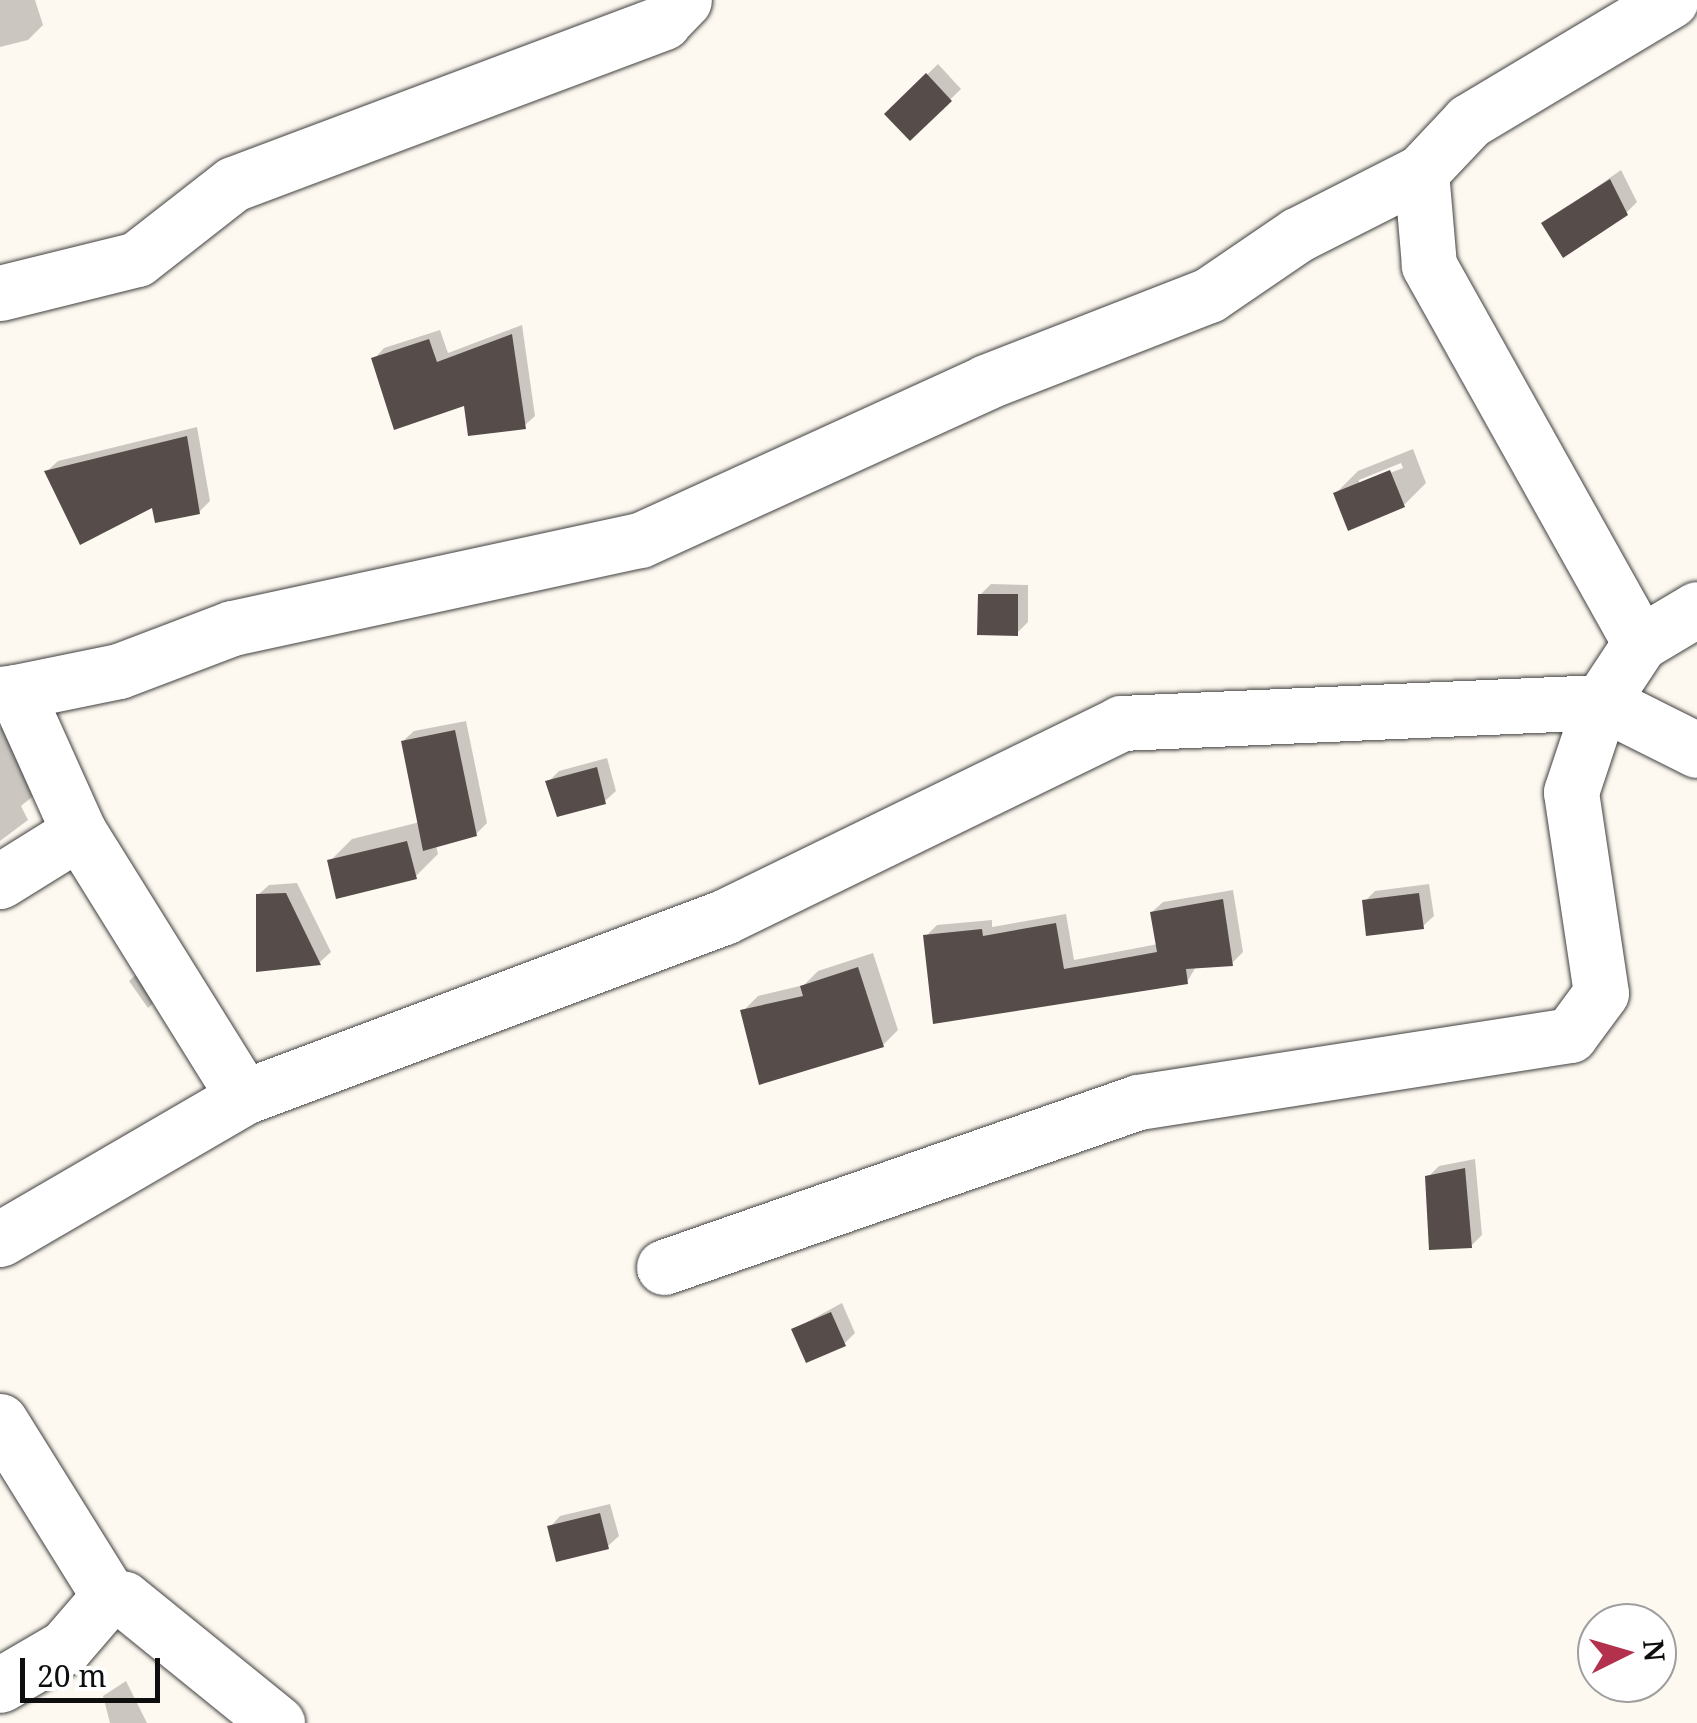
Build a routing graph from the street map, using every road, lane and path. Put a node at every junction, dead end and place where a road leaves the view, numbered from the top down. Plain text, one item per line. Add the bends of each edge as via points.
1 (684, 0) edge
2 (1671, 0) edge
3 (1420, 172) junction
4 (0, 293) edge
5 (1697, 608) edge
6 (1640, 642) junction
7 (8, 693) edge
8 (1601, 702) junction
9 (1697, 750) edge
10 (79, 832) junction
11 (0, 882) edge
12 (244, 1097) junction
13 (0, 1239) edge
14 (664, 1267) dead end
15 (0, 1421) edge
16 (108, 1596) junction
17 (0, 1685) edge
18 (277, 1723) edge

1 - 4 street via 663,22 233,184 138,259
2 - 3 street via 1468,121
3 - 6 street via 1430,265
3 - 7 street via 1297,235 1209,295 986,382 640,540 232,628 119,670
5 - 6 street
6 - 8 street
7 - 10 street
8 - 9 street
8 - 12 street via 1120,723 724,917
8 - 14 street via 1571,792 1600,993 1570,1034 1138,1102
10 - 11 street
10 - 12 street
12 - 13 street
15 - 16 street
16 - 17 street via 65,1647
16 - 18 street via 124,1599

